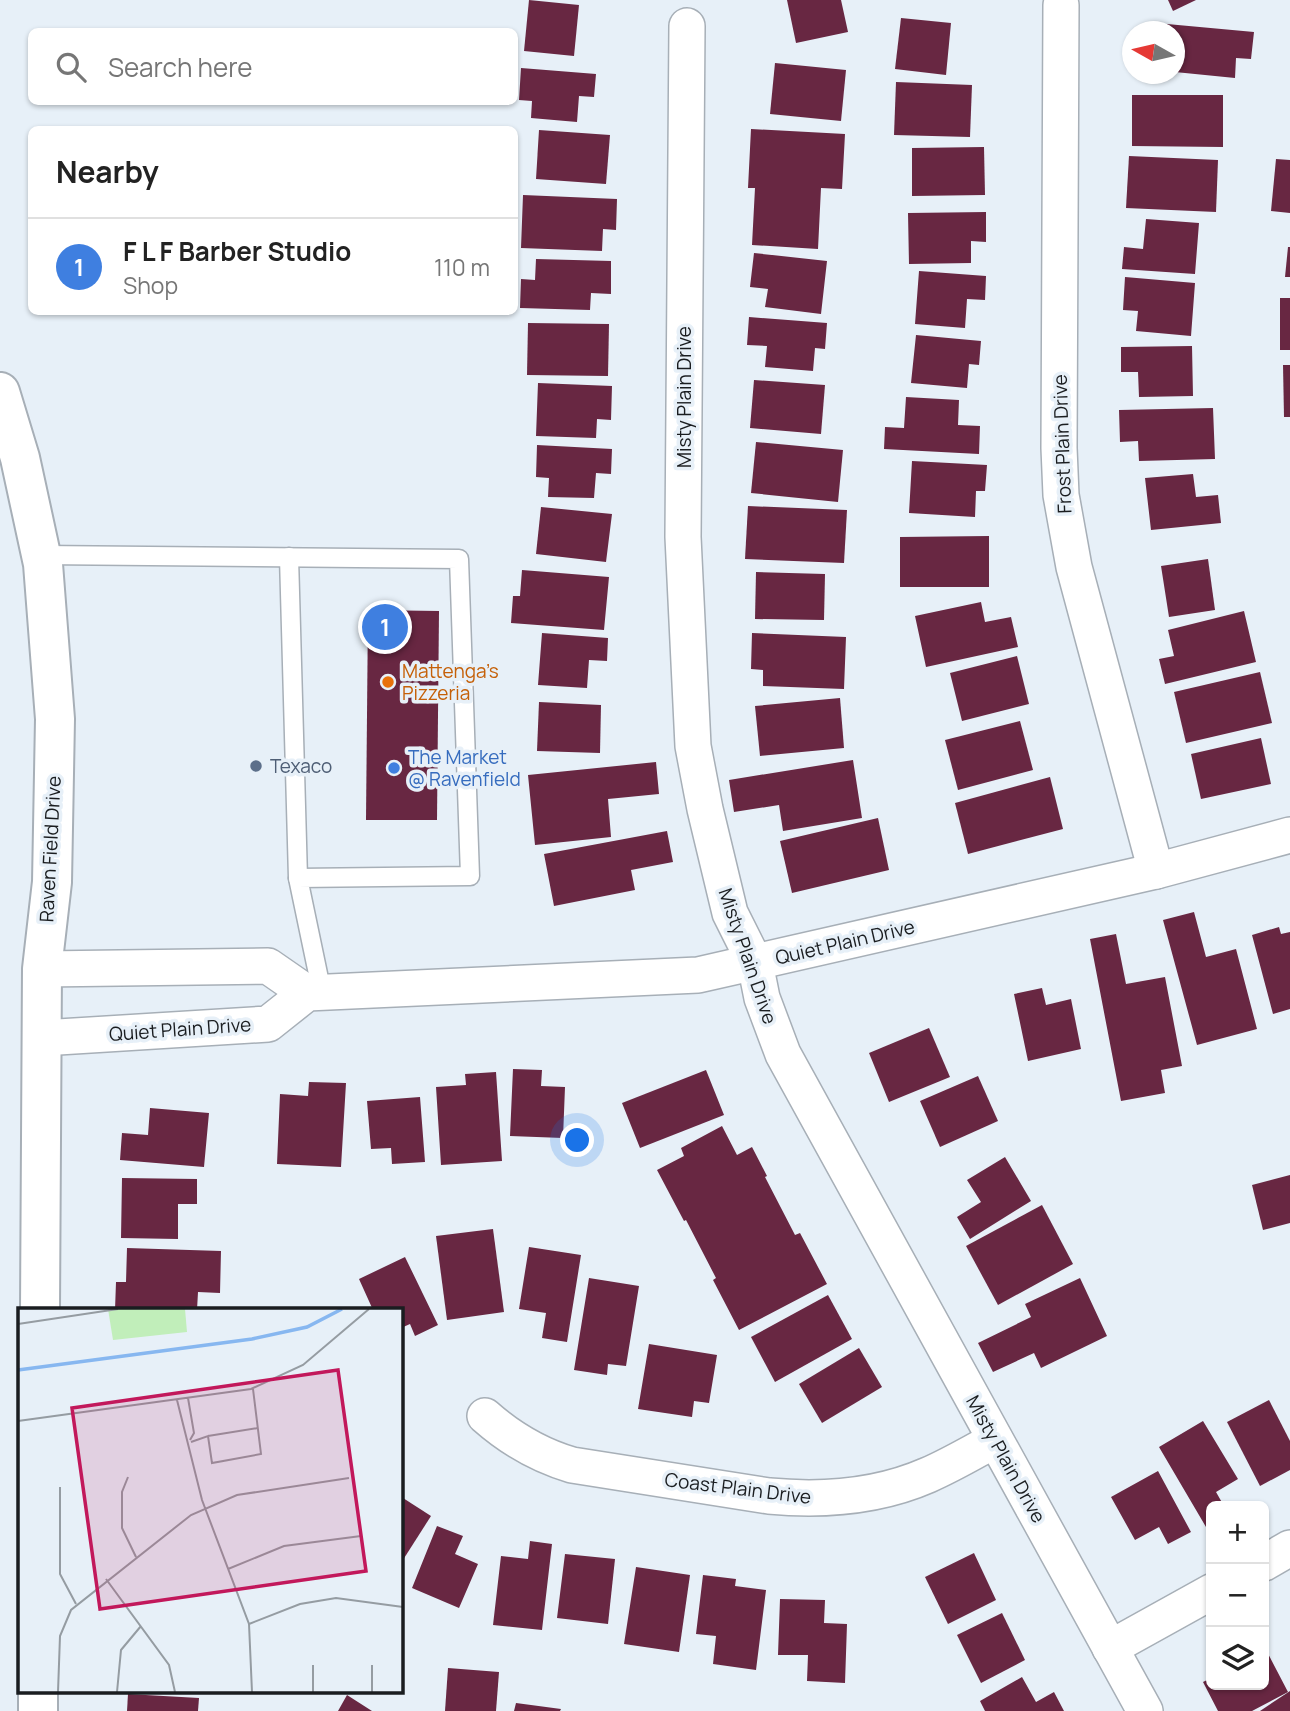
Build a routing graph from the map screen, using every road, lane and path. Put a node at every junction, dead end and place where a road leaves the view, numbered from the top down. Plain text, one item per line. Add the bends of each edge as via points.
1 (1061, 5) dead end
2 (687, 26) dead end
3 (0, 392) edge
4 (41, 555) junction
5 (289, 557) junction
6 (1290, 835) edge
7 (1156, 871) junction
8 (298, 878) junction
9 (755, 963) junction
10 (42, 968) junction
11 (315, 993) junction
12 (42, 1038) junction
13 (40, 1308) edge
14 (485, 1416) dead end
15 (995, 1440) junction
16 (1290, 1549) edge
17 (1269, 1560) edge
18 (1206, 1595) edge
19 (1110, 1648) junction
20 (1144, 1711) edge

1 - 7 street, Frost Plain Drive via 1061,495 1074,567
2 - 9 street, Misty Plain Drive via 683,537 693,746 730,913
3 - 4 street, Raven Field Drive via 20,457
4 - 5 lane
4 - 10 street, Raven Field Drive via 55,719 52,882
5 - 8 lane
5 - 8 lane via 459,559 470,877
6 - 7 street, Quiet Plain Drive
7 - 9 street, Quiet Plain Drive
8 - 11 lane
9 - 11 street, Quiet Plain Drive via 698,975
9 - 15 street, Misty Plain Drive via 762,998 783,1054
10 - 11 street via 268,966
10 - 12 street, Raven Field Drive
11 - 12 street, Quiet Plain Drive via 268,1024
12 - 13 street, Raven Field Drive
14 - 15 street, Coast Plain Drive via 519,1443 572,1465 801,1499 868,1494 899,1486
15 - 19 street, Misty Plain Drive
16 - 17 street
18 - 19 street
19 - 20 street, Misty Plain Drive

